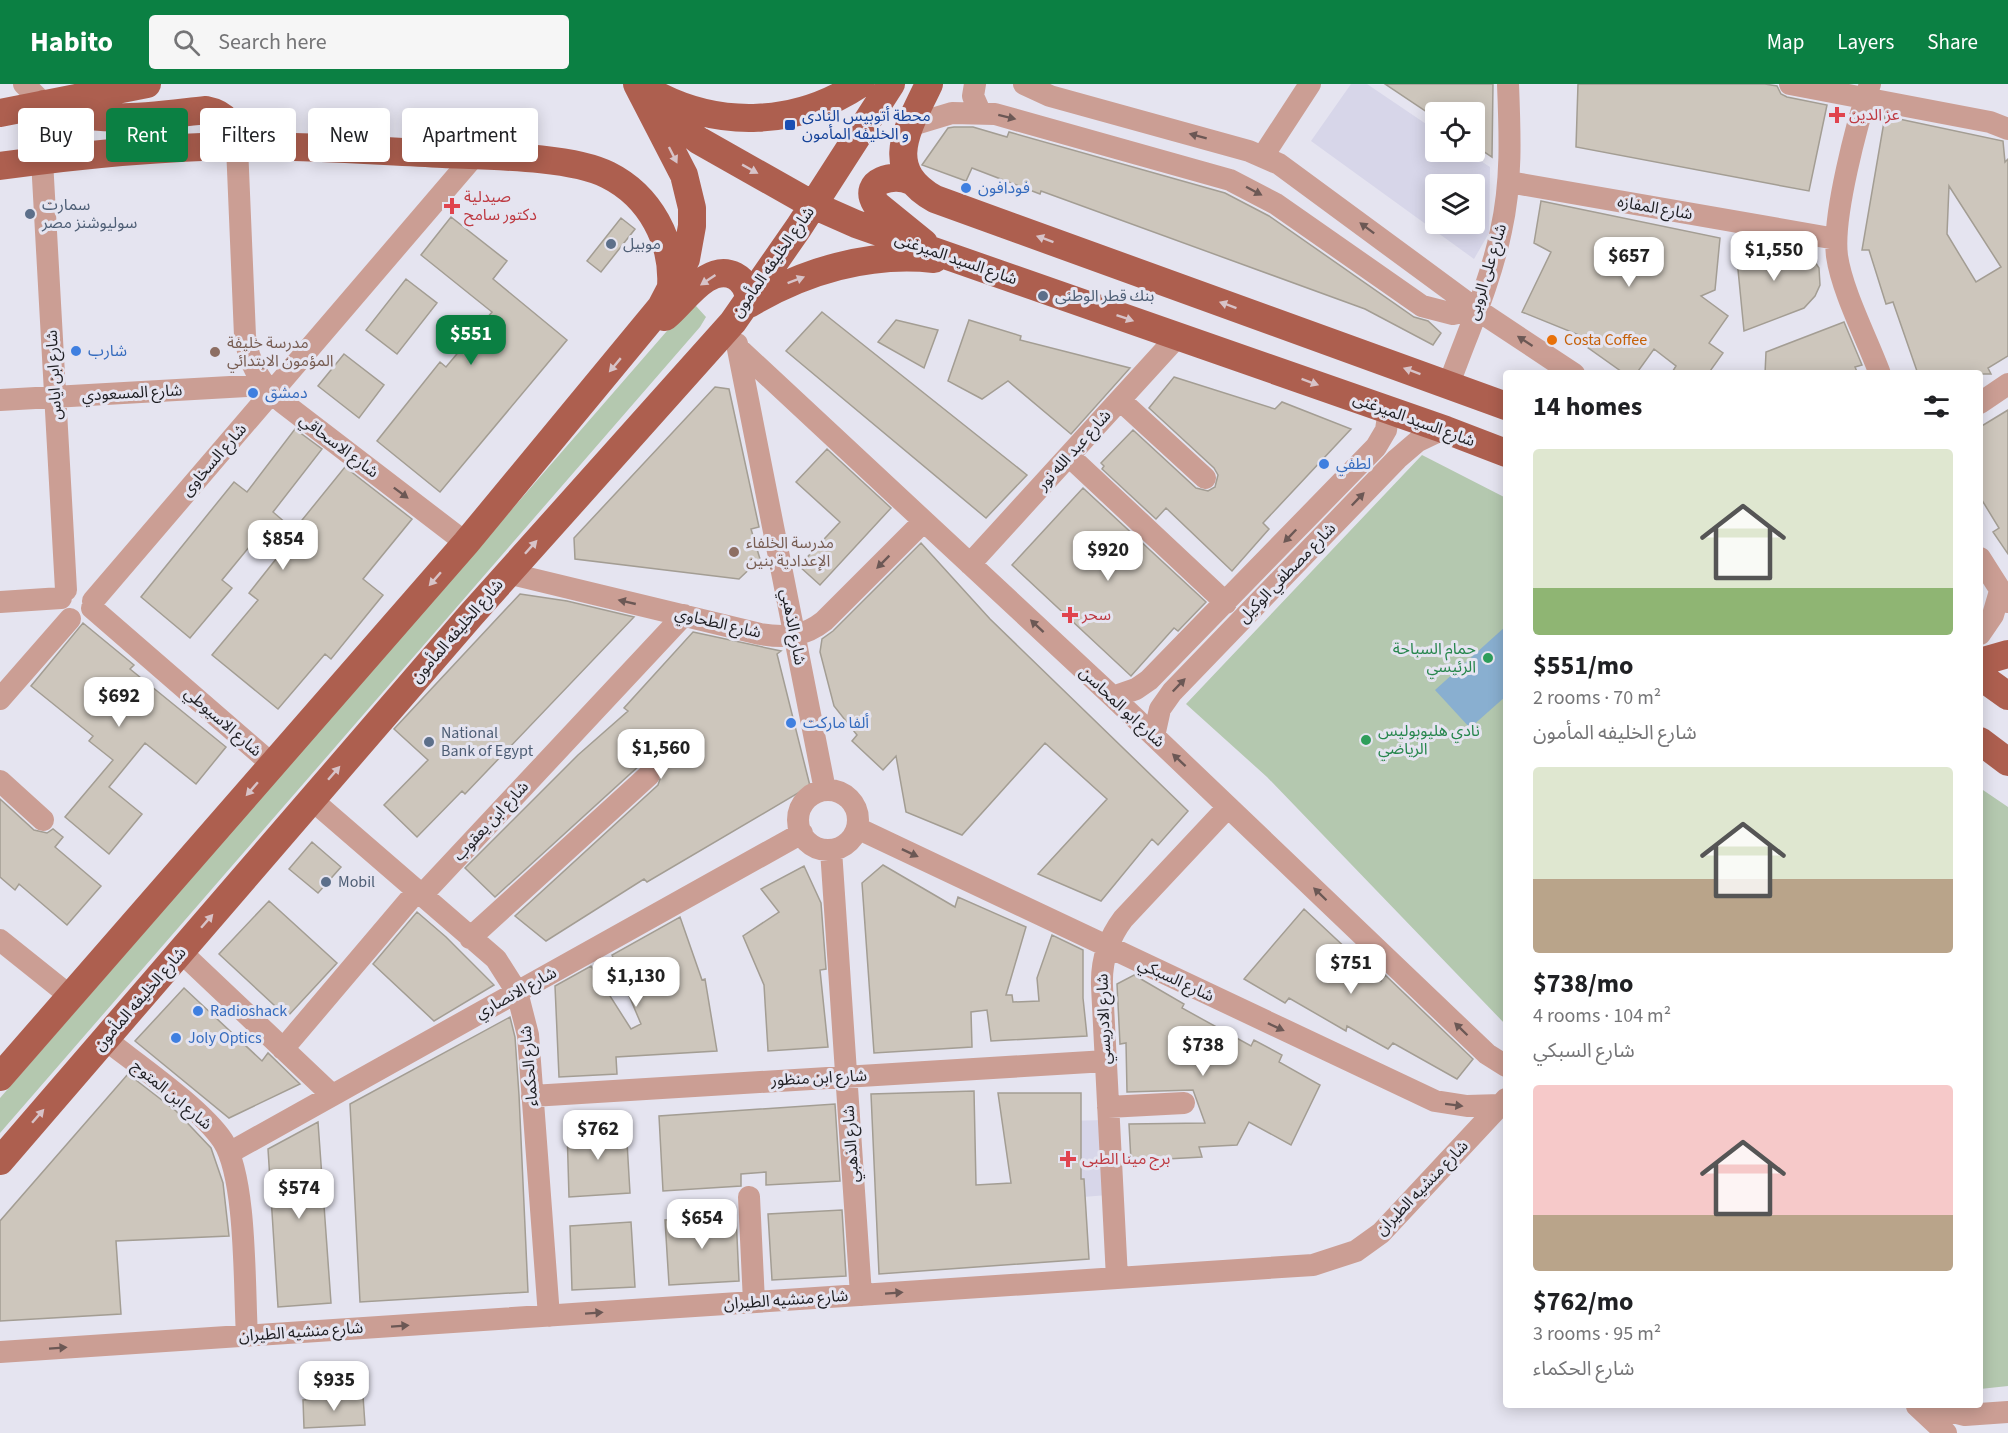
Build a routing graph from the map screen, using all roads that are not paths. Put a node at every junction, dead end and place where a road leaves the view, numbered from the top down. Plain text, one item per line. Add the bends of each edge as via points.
1 (24, 84) edge
2 (147, 84) edge
3 (638, 84) edge
4 (860, 84) edge
5 (891, 84) edge
6 (929, 84) edge
7 (975, 84) edge
8 (1024, 84) edge
9 (1310, 84) edge
10 (1508, 84) edge
11 (1790, 84) edge
12 (1868, 91) edge
13 (44, 104) junction
14 (200, 111) edge
15 (980, 112) junction
16 (0, 113) edge
17 (909, 126) junction
18 (2008, 129) edge
19 (200, 148) edge
20 (296, 148) edge
21 (402, 152) edge
22 (94, 155) edge
23 (1263, 156) junction
24 (538, 161) edge
25 (28, 162) edge
26 (42, 162) edge
27 (238, 162) edge
28 (469, 162) edge
29 (0, 166) edge
30 (911, 181) junction
31 (1509, 182) junction
32 (813, 205) junction
33 (1836, 239) junction
34 (928, 248) junction
35 (977, 266) junction
36 (1432, 276) junction
37 (670, 290) junction
38 (1415, 301) junction
39 (1476, 309) junction
40 (741, 319) junction
41 (642, 332) junction
42 (1178, 336) junction
43 (1568, 370) edge
44 (1878, 370) edge
45 (1449, 384) junction
46 (2008, 384) edge
47 (268, 389) junction
48 (56, 397) junction
49 (0, 400) edge
50 (1120, 400) junction
51 (1983, 401) edge
52 (1503, 405) edge
53 (1389, 410) junction
54 (1443, 429) junction
55 (1503, 452) edge
56 (1069, 456) junction
57 (1205, 478) dead end
58 (924, 521) junction
59 (466, 543) junction
60 (1983, 563) edge
61 (970, 564) junction
62 (507, 573) junction
63 (2004, 597) edge
64 (0, 602) edge
65 (66, 602) junction
66 (1226, 603) junction
67 (92, 605) junction
68 (684, 615) junction
69 (1983, 630) edge
70 (794, 636) junction
71 (2008, 654) edge
72 (1983, 661) edge
73 (1983, 678) edge
74 (2008, 696) edge
75 (1113, 698) junction
76 (0, 699) edge
77 (1154, 736) junction
78 (1983, 743) edge
79 (2008, 762) edge
80 (273, 765) junction
81 (649, 775) dead end
82 (0, 781) edge
83 (825, 790) junction
84 (311, 799) junction
85 (1228, 807) junction
86 (43, 820) dead end
87 (857, 828) junction
88 (802, 833) junction
89 (831, 850) junction
90 (420, 893) junction
91 (470, 938) junction
92 (0, 940) edge
93 (1107, 947) junction
94 (180, 951) junction
95 (517, 992) junction
96 (70, 996) junction
97 (105, 1039) junction
98 (283, 1049) junction
99 (1106, 1061) junction
100 (1503, 1064) edge
101 (0, 1077) edge
102 (846, 1077) junction
103 (332, 1095) junction
104 (532, 1096) junction
105 (1503, 1102) edge
106 (1184, 1103) dead end
107 (1108, 1107) junction
108 (229, 1153) junction
109 (0, 1161) edge
110 (749, 1197) dead end
111 (1117, 1278) junction
112 (861, 1295) junction
113 (754, 1302) junction
114 (549, 1316) junction
115 (247, 1336) junction
116 (0, 1352) edge
117 (1919, 1408) edge
118 (1935, 1408) edge
119 (2008, 1412) edge
120 (1973, 1426) edge
121 (1946, 1433) edge

1 - 13 street
2 - 13 main road
3 - 4 main road via 675,104 740,118 805,111
3 -> 32 main road, شارع السيد الميرغنى via 686,132
3 -> 37 main road via 689,191 690,243
5 - 32 main road, شارع الخليفه المأمون
6 - 17 main road
7 - 15 street via 973,100
23 -> 8 street via 1050,96
9 - 23 street
10 - 31 street, شارع على الروبى
11 - 12 street
12 - 18 street
12 - 33 street
13 - 14 main road via 75,115 107,119
13 - 16 main road
15 - 17 street via 944,115
15 -> 38 street via 1042,126 1240,184 1276,204
17 - 30 main road via 903,154
19 - 22 main road
20 - 21 main road
36 -> 23 street via 1293,173
24 - 37 main road via 596,170 622,183 645,204 661,230 670,260
25 - 29 main road
26 - 48 street, شارع ابن اياس
27 - 47 street, شارع الاسحاقي via 246,343 250,362
28 - 47 street, شارع السخاوى
30 - 34 main road via 900,177 883,179 875,185 873,195 876,204
45 -> 30 main road via 945,204
31 - 33 street, شارع المفازه
31 - 39 street, شارع على الروبى via 1498,247
32 - 34 main road, شارع السيد الميرغنى via 879,233
32 - 40 main road, شارع الخليفه المأمون
33 - 44 street via 1841,272
34 - 35 main road, شارع السيد الميرغنى
40 -> 35 main road via 787,283 857,262 913,258
35 -> 42 main road, شارع السيد الميرغنى
36 - 38 street
36 - 39 street
37 - 41 main road
38 - 39 street via 1442,313
43 -> 39 street
39 - 45 street, شارع على الروبى
40 -> 41 main road via 746,287 737,277 725,273 712,275 674,310
40 - 58 street, شارع ابو المحاسن
62 -> 40 main road, شارع الخليفه المأمون
40 - 70 street, شارع الذهبي
41 -> 59 main road
42 - 50 street, شارع عبد الله نور
42 -> 53 main road, شارع السيد الميرغنى
45 - 52 main road
46 - 51 street
47 - 48 street, شارع المسعودي
47 -> 59 street, شارع الاسحاقي
47 - 67 street, شارع السخاوى
48 - 49 street, شارع المسعودي
48 - 65 street, شارع ابن اياس
50 - 56 street, شارع عبد الله نور
50 - 57 street
53 - 54 main road, شارع السيد الميرغنى
53 -> 66 street, شارع مصطفي الوكيل via 1386,430 1376,447
54 - 55 main road, شارع السيد الميرغنى
77 -> 54 street, شارع مصطفي الوكيل via 1160,709 1172,692 1397,459 1418,441
56 - 61 street, شارع عبد الله نور
56 - 66 street
58 - 61 street, شارع ابو المحاسن
58 -> 70 street, شارع الطحاوي via 824,621
59 -> 80 main road
60 - 63 street
75 -> 61 street, شارع ابو المحاسن
68 -> 62 street, شارع الطحاوي
84 -> 62 main road, شارع الخليفه المأمون
63 - 69 street
64 - 65 street
65 - 67 street, شارع الاسيوطي via 83,588
65 - 76 street
66 - 75 street, شارع مصطفي الوكيل via 1149,681
67 - 80 street, شارع الاسيوطي
68 - 70 street, شارع الطحاوي via 760,634
68 - 90 street, شارع ابن يعقوب
70 - 83 street, شارع الذهبي
71 - 72 main road
73 - 74 main road
75 - 77 street, شارع ابو المحاسن
85 -> 77 street, شارع ابو المحاسن
78 - 79 main road
80 -> 96 main road
81 - 91 street
82 - 86 street
83 - 87 street via 841,793 854,804
83 - 88 street via 804,802 799,817
84 - 90 street, شارع الحكماء
94 -> 84 main road, شارع الخليفه المأمون
85 - 93 street, شارع الادريسي via 1123,919
100 -> 85 street, شارع ابو المحاسن via 1487,1054
87 - 89 street via 850,840
87 -> 93 street, شارع السبكي
88 - 89 street via 811,844
88 - 95 street, شارع الانصاري
89 - 102 street, شارع الذهبي
90 - 91 street, شارع الحكماء
90 - 98 street, شارع ابن يعقوب
91 - 95 street, شارع الحكماء via 504,969
92 - 96 street
93 - 99 street, شارع الادريسي via 1102,976
93 -> 105 street, شارع السبكي via 1435,1101 1467,1106
94 - 97 main road, شارع الخليفه المأمون
94 - 98 street
95 - 103 street, شارع الانصاري
95 - 104 street, شارع الحكماء via 526,1020
96 - 101 main road
97 - 108 street, شارع ابن المتوج via 209,1124
109 -> 97 main road, شارع الخليفه المأمون
98 - 103 street
99 - 102 street, شارع ابن منظور
99 - 107 street, شارع الادريسي
102 - 104 street, شارع ابن منظور
102 - 112 street, شارع الذهبي
103 - 108 street, شارع الانصاري
104 - 114 street, شارع الحكماء
105 - 111 street, شارع منشيه الطيران via 1381,1233 1342,1257 1298,1267
106 - 107 street
107 - 111 street, شارع الادريسي
108 - 115 street, شارع ابن المتوج via 238,1180
110 - 113 street
112 -> 111 street, شارع منشيه الطيران
112 - 113 street, شارع منشيه الطيران
114 -> 113 street, شارع منشيه الطيران
115 -> 114 street, شارع منشيه الطيران
116 -> 115 street, شارع منشيه الطيران
117 - 121 street
118 - 120 street
119 - 120 street

